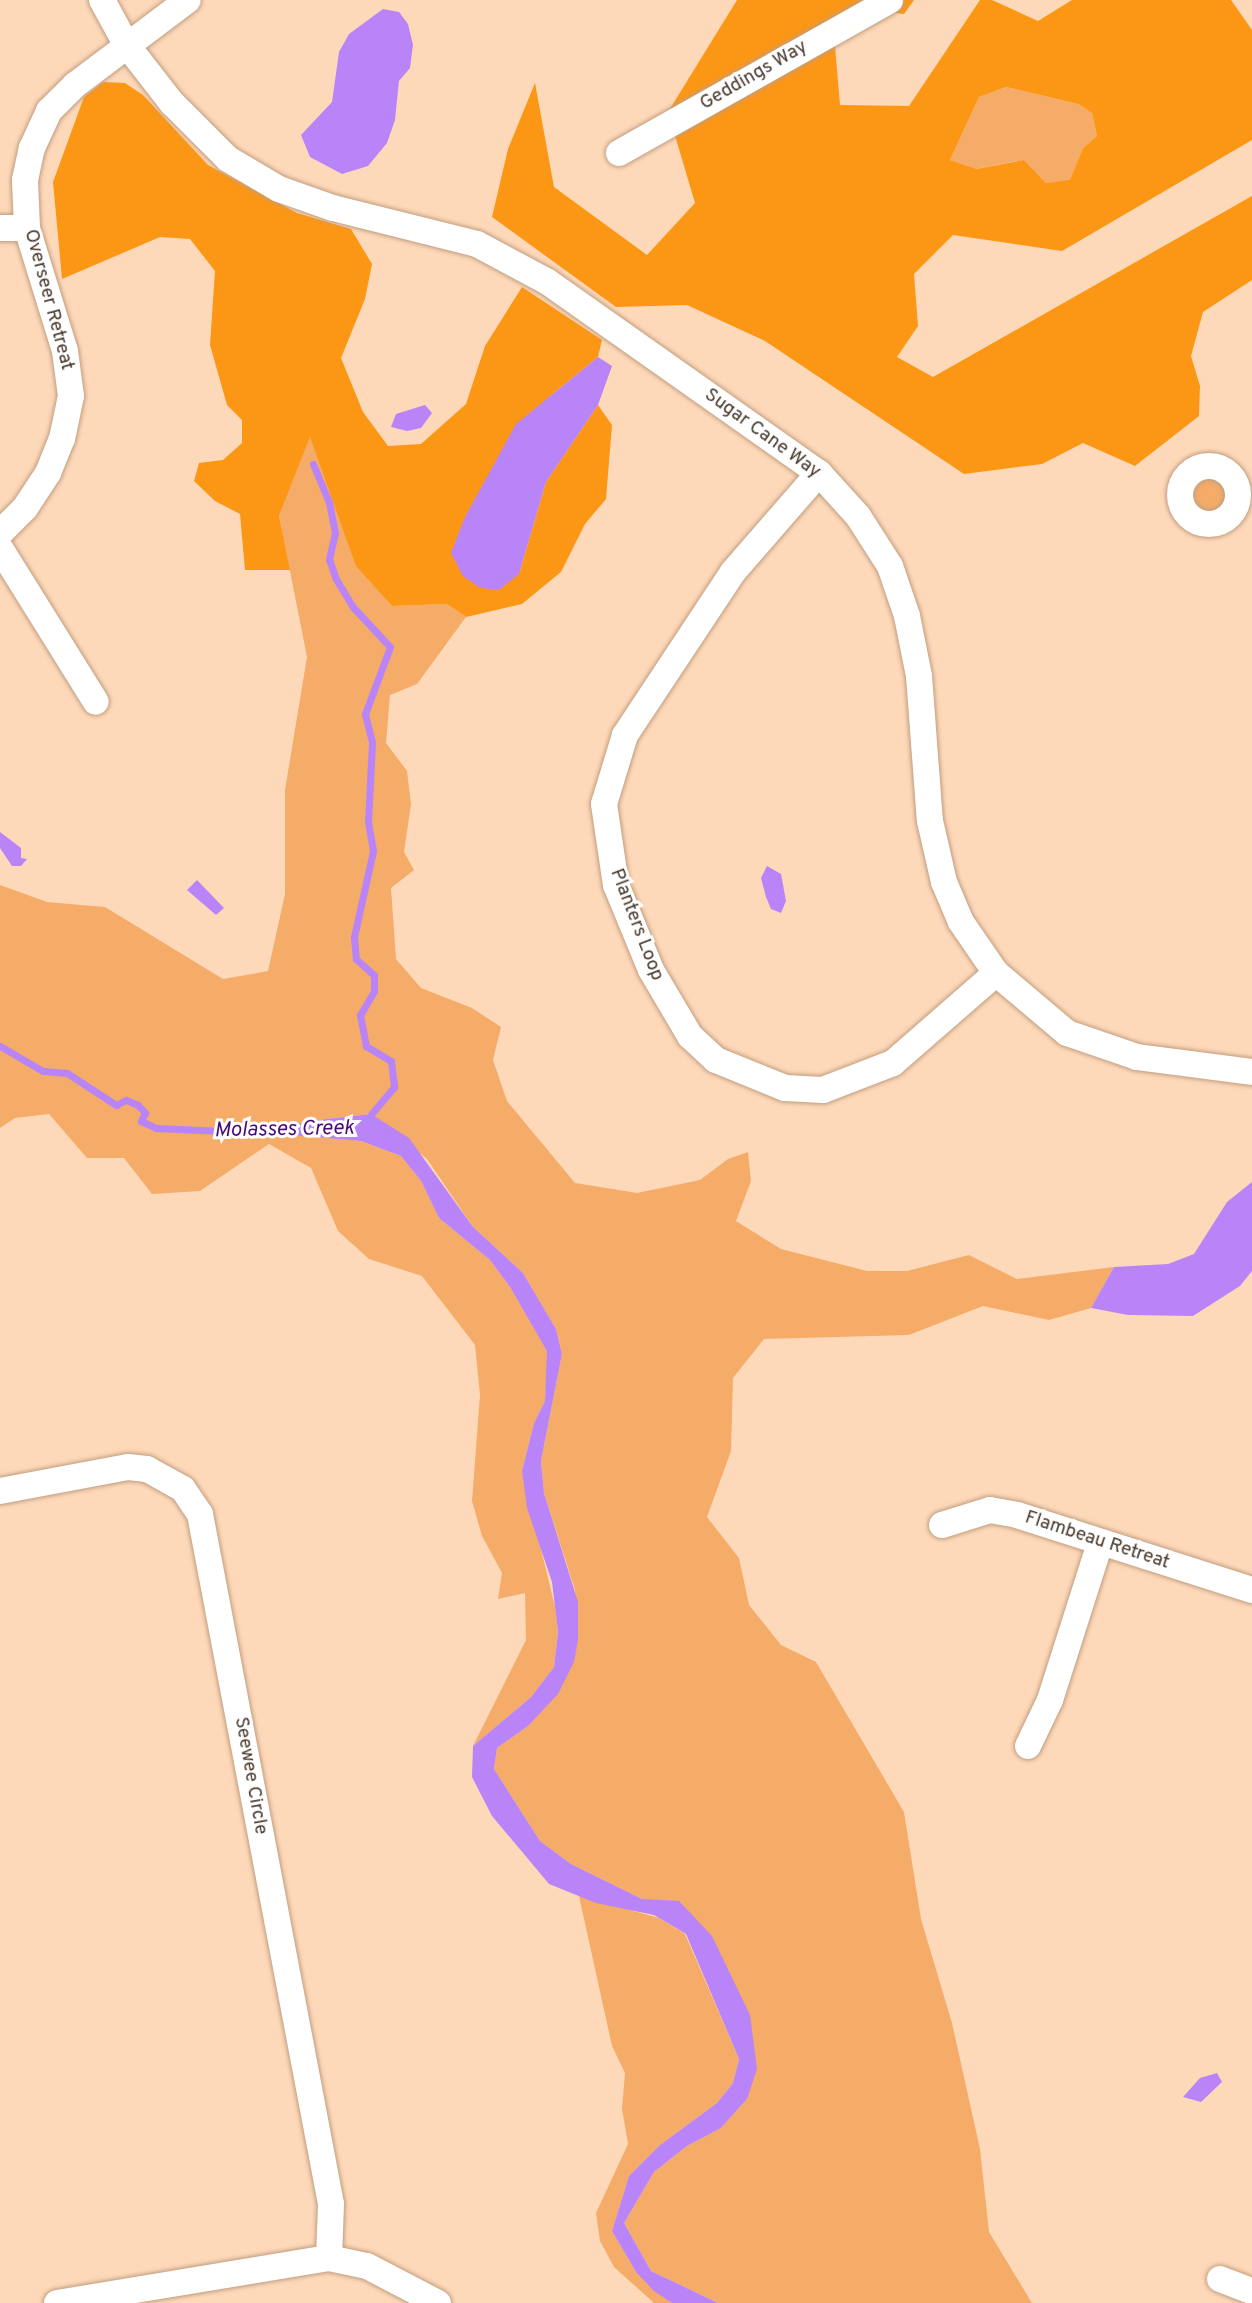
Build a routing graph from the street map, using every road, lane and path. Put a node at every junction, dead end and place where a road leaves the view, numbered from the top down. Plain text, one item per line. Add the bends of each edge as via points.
1 (102, 0) edge
2 (188, 0) edge
3 (890, 0) edge
4 (127, 44) junction
5 (619, 153) dead end
6 (0, 228) edge
7 (27, 228) junction
8 (819, 473) junction
9 (0, 533) edge
10 (0, 548) edge
11 (96, 702) dead end
12 (996, 973) junction
13 (1252, 1072) edge
14 (0, 1491) edge
15 (942, 1525) dead end
16 (1100, 1543) junction
17 (1252, 1590) edge
18 (1028, 1746) dead end
19 (329, 2258) junction
20 (1220, 2279) dead end
21 (1252, 2291) edge
22 (57, 2303) edge
23 (438, 2303) edge

1 - 4 street, Sugar Cane Way
2 - 4 street, Overseer Retreat
3 - 5 street, Geddings Way
4 - 7 street, Overseer Retreat via 49,111 32,148 25,180
4 - 8 street, Sugar Cane Way via 172,103 228,159 279,189 333,208 489,250 548,282
6 - 7 street
7 - 9 street, Overseer Retreat via 65,351 71,396 62,439 48,473 25,508
8 - 12 street, Sugar Cane Way via 858,516 890,566 919,676 930,821 944,882 961,922
8 - 12 street, Planters Loop via 733,572 625,735 604,804 616,885 651,970 690,1036 716,1060 785,1088 823,1090 893,1063
10 - 11 street
12 - 13 street, Sugar Cane Way via 1067,1033 1137,1057
14 - 19 street, Seewee Circle via 128,1467 147,1469 174,1482 200,1514 331,2204
15 - 16 street, Flambeau Retreat via 990,1510
16 - 17 street, Flambeau Retreat
16 - 18 street via 1050,1700
19 - 22 street
19 - 23 street via 367,2266
20 - 21 street

